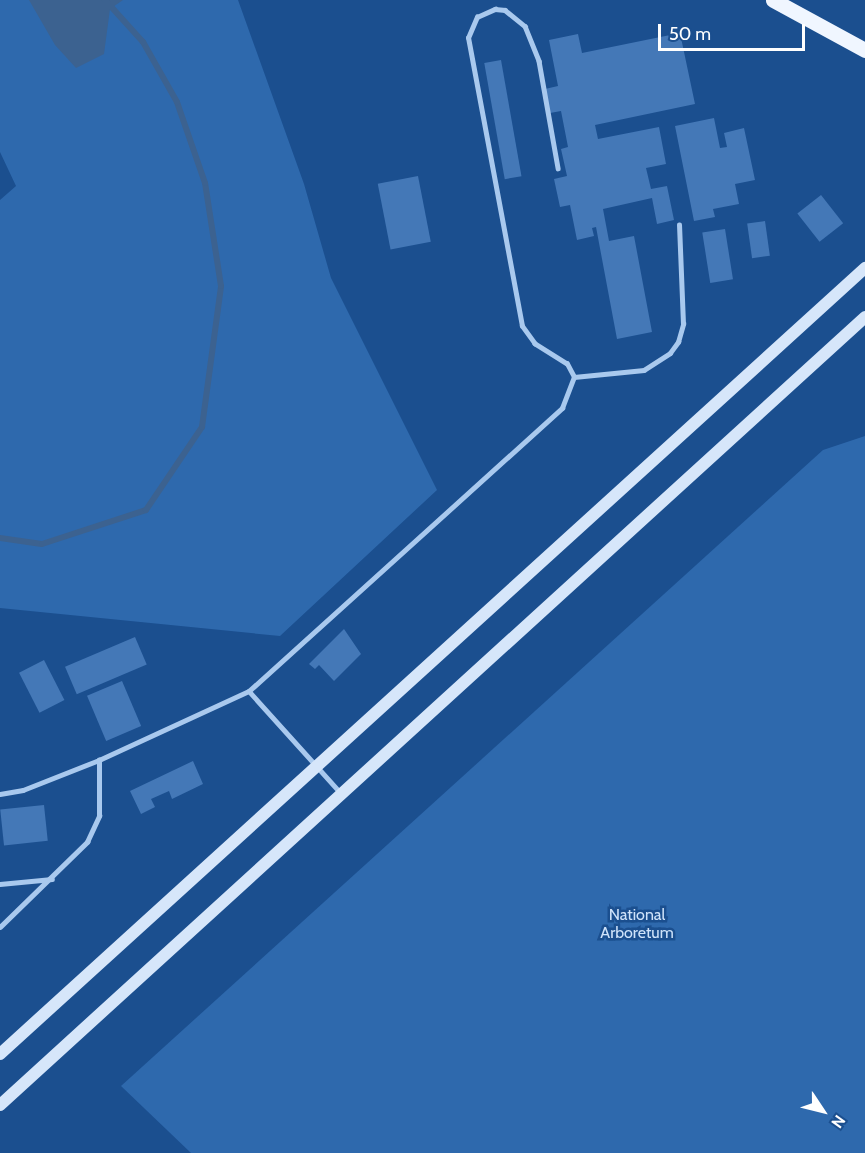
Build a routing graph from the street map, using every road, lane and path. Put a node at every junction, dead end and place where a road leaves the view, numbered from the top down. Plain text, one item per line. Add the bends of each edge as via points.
1 (773, 0) edge
2 (865, 50) edge
3 (558, 168) dead end
4 (680, 225) dead end
5 (865, 268) edge
6 (865, 317) edge
7 (574, 377) junction
8 (249, 691) junction
9 (99, 760) junction
10 (315, 764) junction
11 (0, 794) edge
12 (341, 794) junction
13 (52, 879) junction
14 (0, 884) edge
15 (0, 927) edge
16 (0, 1054) edge
17 (0, 1106) edge

1 - 2 main road
3 - 7 lane via 539,61 525,26 505,10 495,9 477,17 468,38 522,326 535,344 567,364
4 - 7 lane via 683,324 678,342 670,353 644,370
5 - 10 main road
6 - 12 main road
7 - 8 lane via 562,408
8 - 9 lane
8 - 10 lane
9 - 11 lane via 23,790
9 - 13 lane via 99,816 87,842
10 - 12 lane
10 - 16 main road
12 - 17 main road
13 - 14 lane
13 - 15 lane

